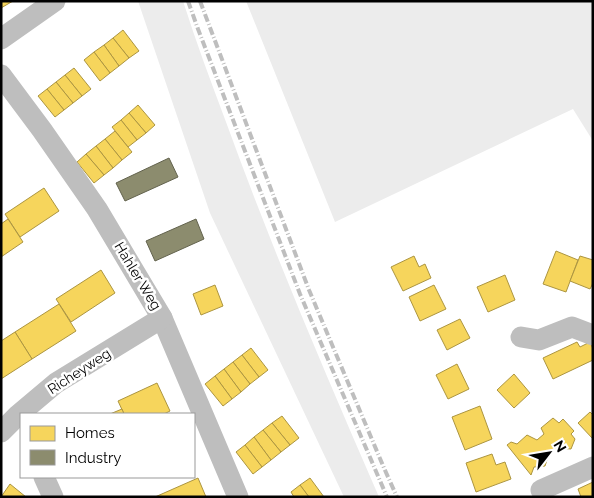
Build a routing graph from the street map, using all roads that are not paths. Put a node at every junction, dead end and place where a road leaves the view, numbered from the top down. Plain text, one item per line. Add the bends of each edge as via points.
1 (55, 1) edge
2 (1, 39) edge
3 (1, 75) edge
4 (162, 318) junction
5 (593, 335) edge
6 (521, 337) dead end
7 (27, 413) edge
8 (593, 467) edge
9 (44, 478) edge
10 (541, 490) dead end
11 (54, 497) edge
12 (238, 497) edge

1 - 2 street
3 - 4 street, Hahler Weg via 97,209
4 - 7 street, Richeyweg via 56,383
4 - 12 street, Hahler Weg
5 - 6 street via 572,327 539,340
8 - 10 street
9 - 11 street

